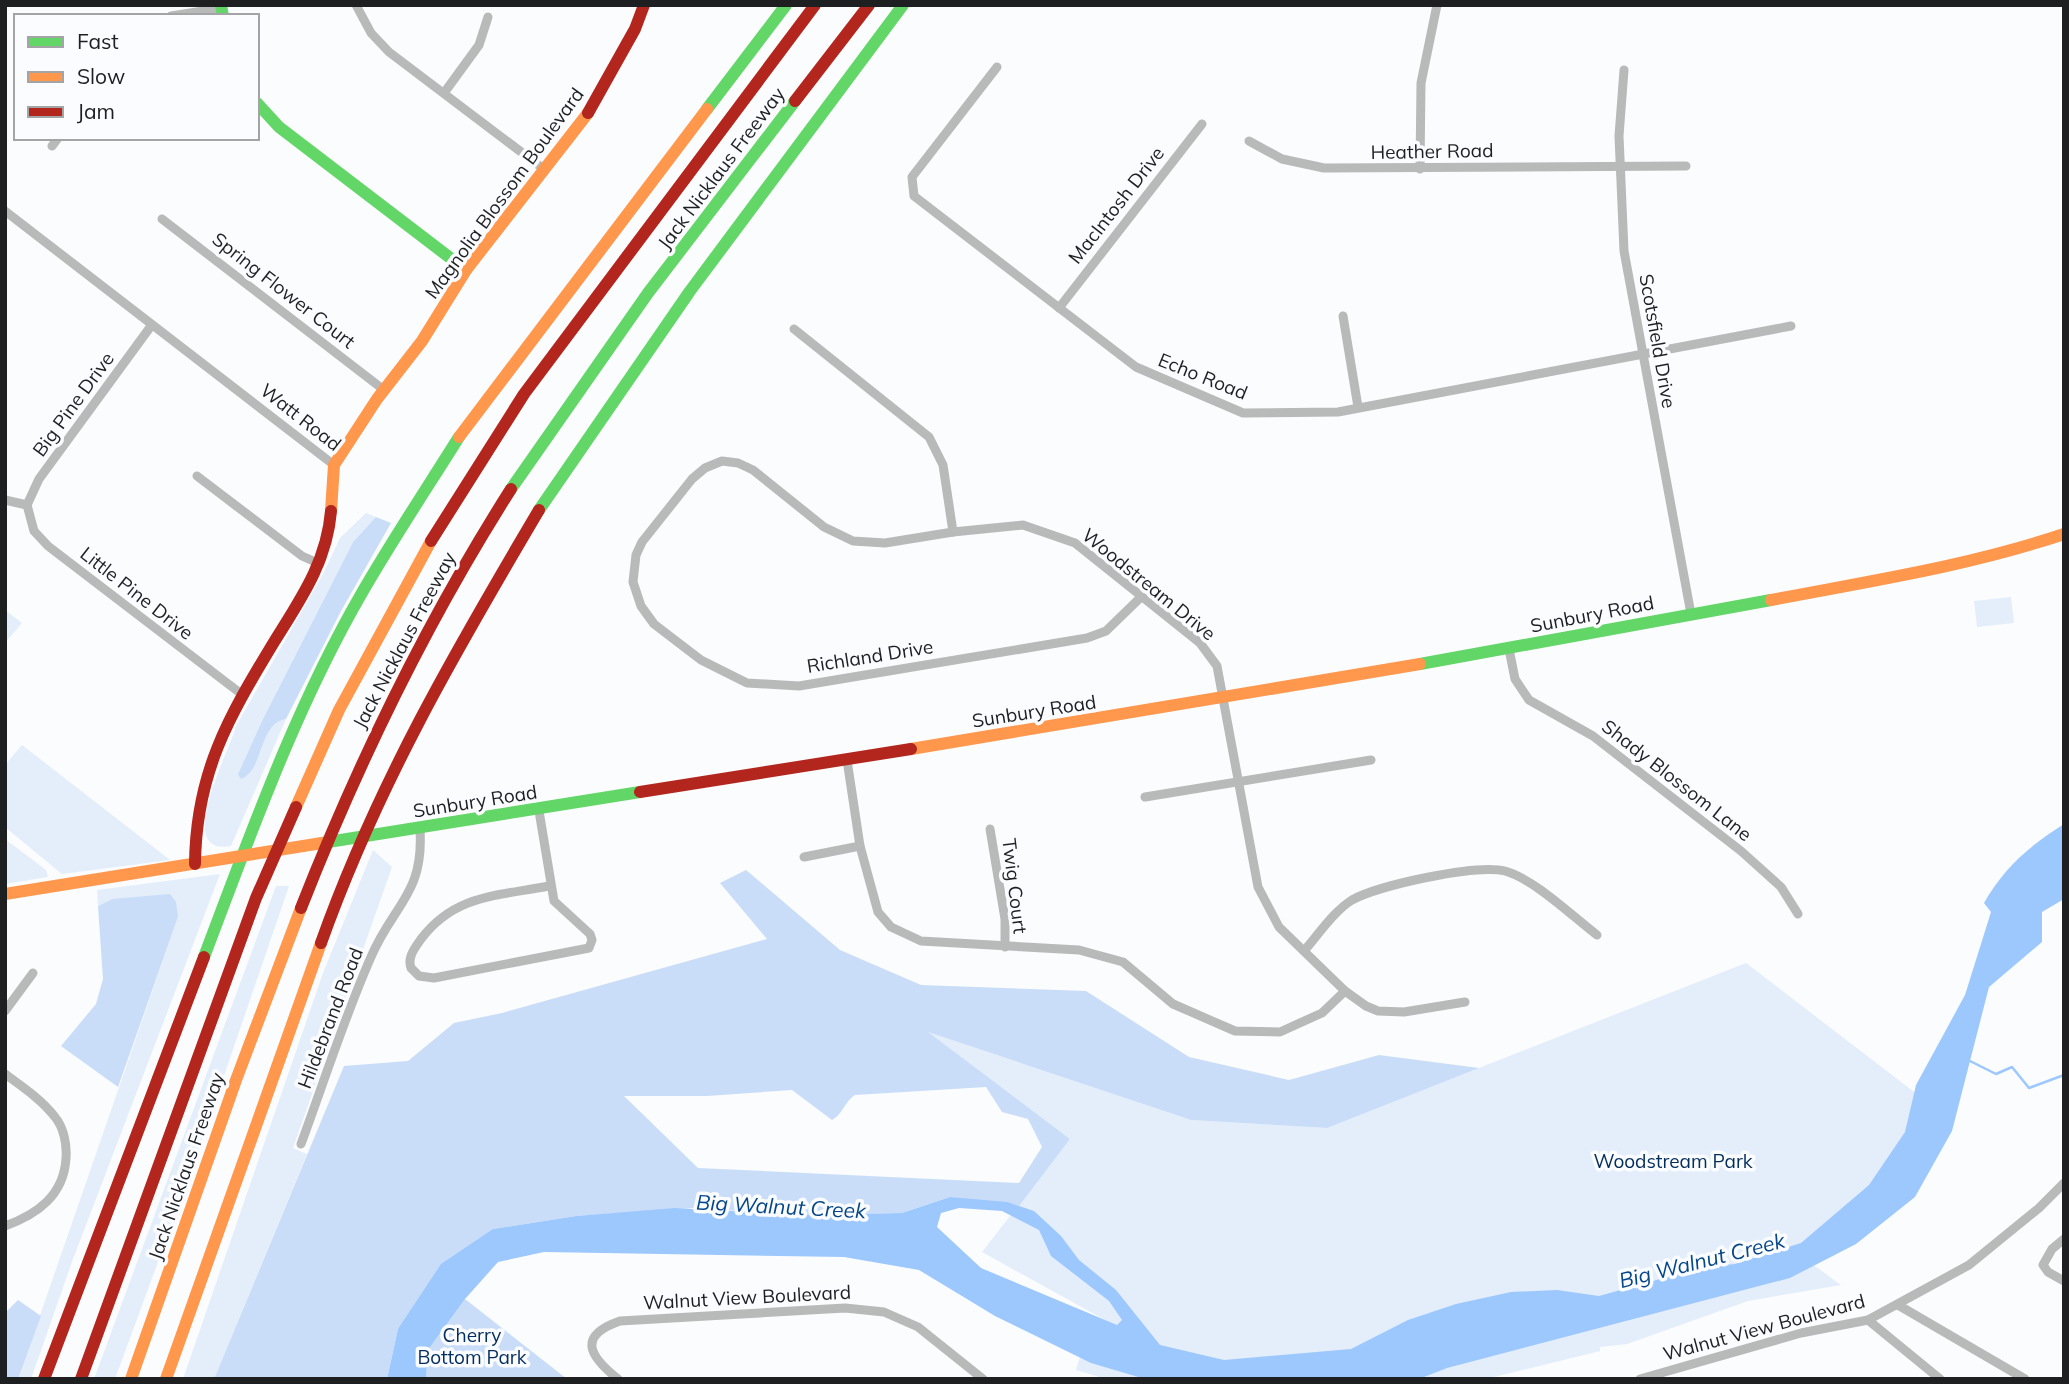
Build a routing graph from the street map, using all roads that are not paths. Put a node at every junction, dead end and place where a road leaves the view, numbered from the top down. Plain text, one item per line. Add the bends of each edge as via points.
1 (356, 5) edge
2 (644, 5) edge
3 (786, 5) edge
4 (815, 5) edge
5 (869, 5) edge
6 (903, 5) edge
7 (1437, 5) edge
8 (222, 10) edge
9 (188, 14) edge
10 (488, 17) dead end
11 (997, 67) dead end
12 (1624, 70) dead end
13 (444, 93) junction
14 (259, 105) edge
15 (1202, 124) dead end
16 (1249, 141) dead end
17 (1620, 166) junction
18 (1686, 166) dead end
19 (1420, 169) junction
20 (545, 170) junction
21 (5, 211) edge
22 (162, 219) dead end
23 (466, 270) junction
24 (1059, 308) junction
25 (1343, 316) dead end
26 (151, 327) junction
27 (1791, 327) dead end
28 (794, 329) dead end
29 (1644, 355) junction
30 (384, 390) junction
31 (1358, 407) junction
32 (334, 465) junction
33 (197, 477) dead end
34 (5, 500) edge
35 (27, 505) junction
36 (953, 532) junction
37 (2064, 534) edge
38 (320, 564) junction
39 (632, 582) joint
40 (1140, 598) junction
41 (1691, 614) junction
42 (1509, 649) junction
43 (244, 696) junction
44 (1224, 697) junction
45 (1371, 760) dead end
46 (847, 761) junction
47 (1237, 782) junction
48 (1145, 797) dead end
49 (538, 811) junction
50 (990, 829) dead end
51 (420, 830) junction
52 (860, 846) junction
53 (804, 857) dead end
54 (195, 864) junction
55 (549, 887) junction
56 (5, 894) edge
57 (1798, 914) dead end
58 (1597, 936) dead end
59 (1005, 947) junction
60 (1304, 950) junction
61 (33, 973) dead end
62 (1345, 991) junction
63 (1465, 1002) dead end
64 (5, 1011) edge
65 (5, 1074) edge
66 (301, 1144) dead end
67 (2064, 1183) edge
68 (5, 1226) edge
69 (2064, 1239) edge
70 (2064, 1281) edge
71 (1898, 1305) junction
72 (1868, 1320) junction
73 (1652, 1377) edge
74 (44, 1379) edge
75 (81, 1379) edge
76 (131, 1379) edge
77 (166, 1379) edge
78 (618, 1379) edge
79 (983, 1379) edge
80 (1640, 1379) edge
81 (1940, 1379) edge
82 (2025, 1379) edge

1 - 13 street via 371,33 389,52
2 - 20 main road, Magnolia Blossom Boulevard via 594,106
3 - 74 main road via 460,436 362,592 261,807
4 - 75 main road, Jack Nicklaus Freeway via 582,314 484,454 414,568 339,710 256,898
5 - 76 main road, Jack Nicklaus Freeway via 584,381 519,476 447,596 378,727 306,890
6 - 77 main road via 690,290 547,496 459,645 383,789 340,891
7 - 19 street via 1422,83
8 - 9 street
10 - 13 street via 479,45
11 - 24 street, Echo Road via 917,170 911,186 920,203
12 - 17 street, Scotsfield Drive
13 - 20 street
14 - 23 main road via 279,127
15 - 24 street, MacIntosh Drive
16 - 19 street, Heather Road via 1282,159 1325,168
17 - 18 street, Heather Road
17 - 19 street, Heather Road
17 - 29 street, Scotsfield Drive via 1624,251
20 - 23 main road, Magnolia Blossom Boulevard
21 - 26 street, Watt Road
22 - 30 street, Spring Flower Court
23 - 30 main road, Magnolia Blossom Boulevard via 422,341
24 - 31 street, Echo Road via 1136,367 1243,413 1338,412
25 - 31 street
26 - 32 street, Watt Road
26 - 35 street, Big Pine Drive via 39,479
27 - 29 street, Echo Road
28 - 36 street via 929,437 943,465
29 - 31 street, Echo Road
29 - 41 street, Scotsfield Drive
30 - 32 main road, Magnolia Blossom Boulevard
32 - 38 main road, Watt Road via 329,536
33 - 38 street via 302,556
34 - 35 street
35 - 43 street, Little Pine Drive via 34,531 48,546
36 - 39 street, Woodstream Drive via 885,544 853,541 824,527 753,470 722,461 692,480 642,542
36 - 40 street, Woodstream Drive via 1007,525 1036,529 1075,543
37 - 41 main road, Sunbury Road via 1932,569
38 - 43 main road, Watt Road
39 - 40 street, Richland Drive via 654,624 701,660 747,683 799,686 1087,638 1106,631
40 - 44 street, Woodstream Drive via 1200,643 1217,666
41 - 42 main road, Sunbury Road
42 - 44 main road, Sunbury Road
42 - 57 street, Shady Blossom Lane via 1515,679 1529,700 1593,736 1741,850 1781,887
43 - 54 main road, Watt Road via 207,771 195,829
44 - 46 main road, Sunbury Road
44 - 47 street, Woodstream Drive
45 - 47 street
46 - 49 main road, Sunbury Road
46 - 52 street
47 - 48 street
47 - 60 street, Woodstream Drive via 1258,887 1279,927
49 - 51 main road, Sunbury Road
49 - 55 street
50 - 59 street, Twig Court via 1006,919
51 - 54 main road, Sunbury Road
51 - 66 street, Hildebrand Road via 415,884 371,955
52 - 53 street
52 - 59 street via 878,912 891,927 920,941
54 - 56 main road, Sunbury Road
55 - 55 street via 558,907 590,934 589,948 434,978 419,976 411,968 416,946 457,905
58 - 60 street via 1522,879 1485,869 1385,886 1350,901
59 - 62 street via 1079,950 1123,962 1173,1004 1235,1031 1280,1032 1322,1013
60 - 62 street, Woodstream Drive
61 - 64 street
62 - 63 street, Woodstream Drive via 1378,1011 1404,1012
65 - 68 street via 57,1119 67,1146 65,1175 51,1200 27,1218
67 - 71 street, Walnut View Boulevard via 1969,1265
69 - 70 street via 2043,1265
71 - 72 street, Walnut View Boulevard
71 - 82 street
72 - 73 street, Walnut View Boulevard via 1801,1333
72 - 81 street
73 - 80 street, Walnut View Boulevard
78 - 79 street, Walnut View Boulevard via 591,1349 592,1340 604,1327 620,1321 845,1308 884,1312 918,1328

